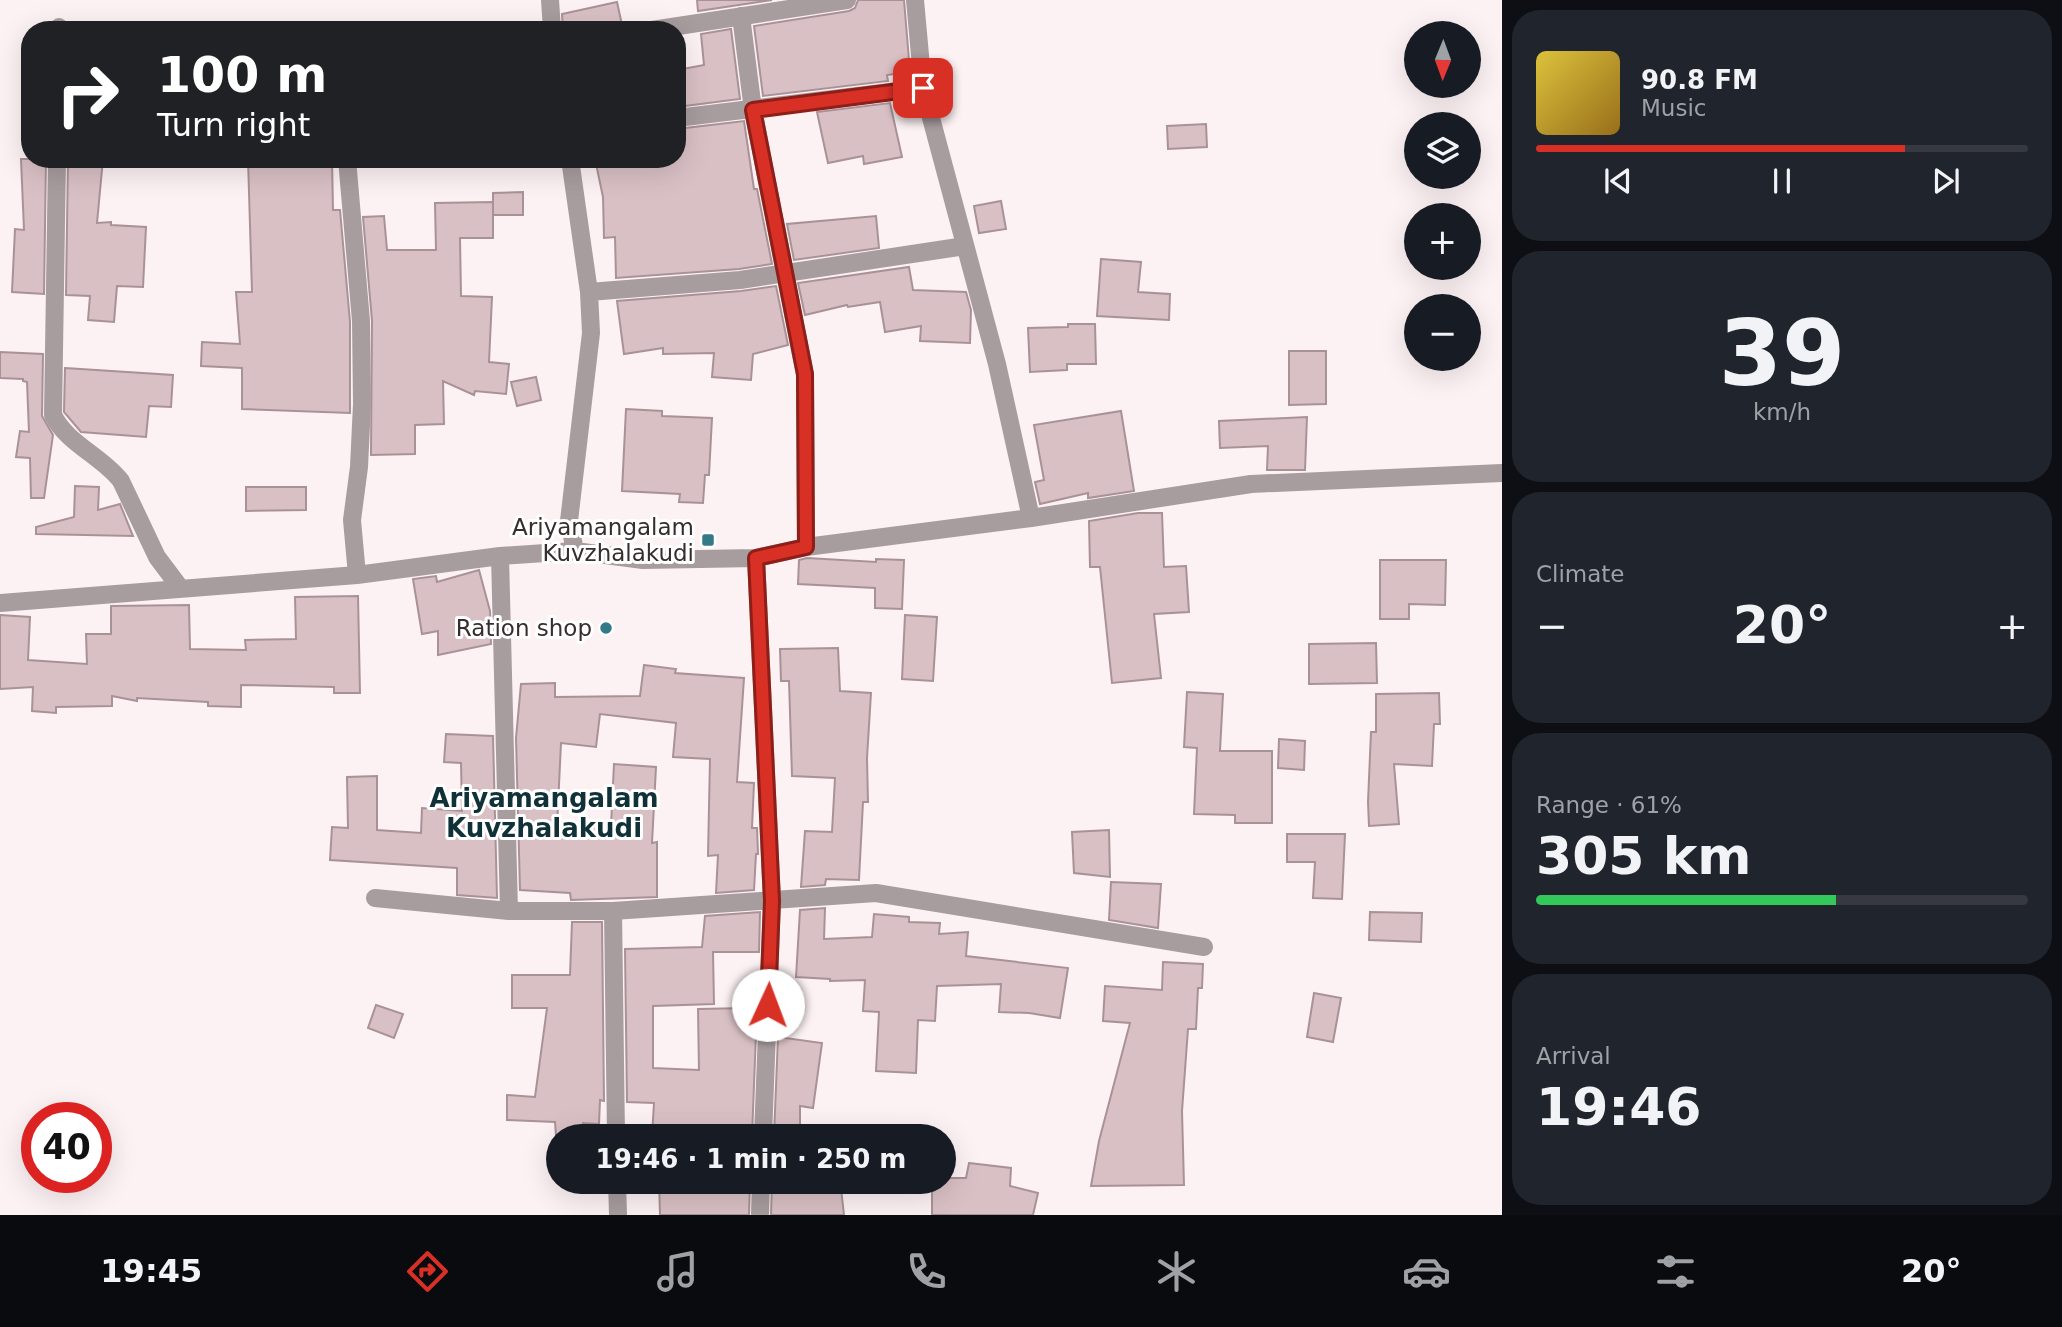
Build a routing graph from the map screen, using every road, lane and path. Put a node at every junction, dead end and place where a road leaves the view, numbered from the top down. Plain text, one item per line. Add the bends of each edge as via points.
1 (550, 0) edge
2 (847, 0) edge
3 (915, 0) edge
4 (741, 16) junction
5 (551, 21) edge
6 (686, 25) edge
7 (923, 88) junction
8 (753, 110) junction
9 (686, 117) edge
10 (57, 168) edge
11 (348, 168) edge
12 (570, 168) edge
13 (965, 246) junction
14 (787, 274) junction
15 (589, 292) junction
16 (1502, 473) edge
17 (1031, 518) junction
18 (806, 547) junction
19 (575, 551) junction
20 (500, 556) junction
21 (756, 558) junction
22 (357, 575) junction
23 (181, 589) junction
24 (0, 603) edge
25 (375, 898) dead end
26 (772, 901) junction
27 (509, 911) junction
28 (613, 911) junction
29 (1204, 947) dead end
30 (616, 1124) edge
31 (763, 1124) edge
32 (617, 1194) edge
33 (761, 1194) edge
34 (618, 1215) edge
35 (760, 1215) edge

1 - 5 street
2 - 4 street
3 - 7 street
4 - 6 street
4 - 8 street
7 - 8 street
7 - 13 street
8 - 9 street
8 - 14 street
10 - 23 street via 53,415 60,429 121,481 157,557
11 - 22 street via 362,404 352,520
12 - 15 street
13 - 14 street
13 - 17 street
14 - 15 street
14 - 18 street via 805,374
15 - 19 street via 590,350 569,521
16 - 17 street via 1251,484
17 - 18 street
18 - 21 street
19 - 20 street
19 - 21 street via 643,560
20 - 22 street
20 - 27 street
21 - 26 street
22 - 23 street
23 - 24 street
25 - 27 street
26 - 28 street
26 - 29 street via 876,893
26 - 31 street
27 - 28 street
28 - 30 street
32 - 34 street
33 - 35 street

